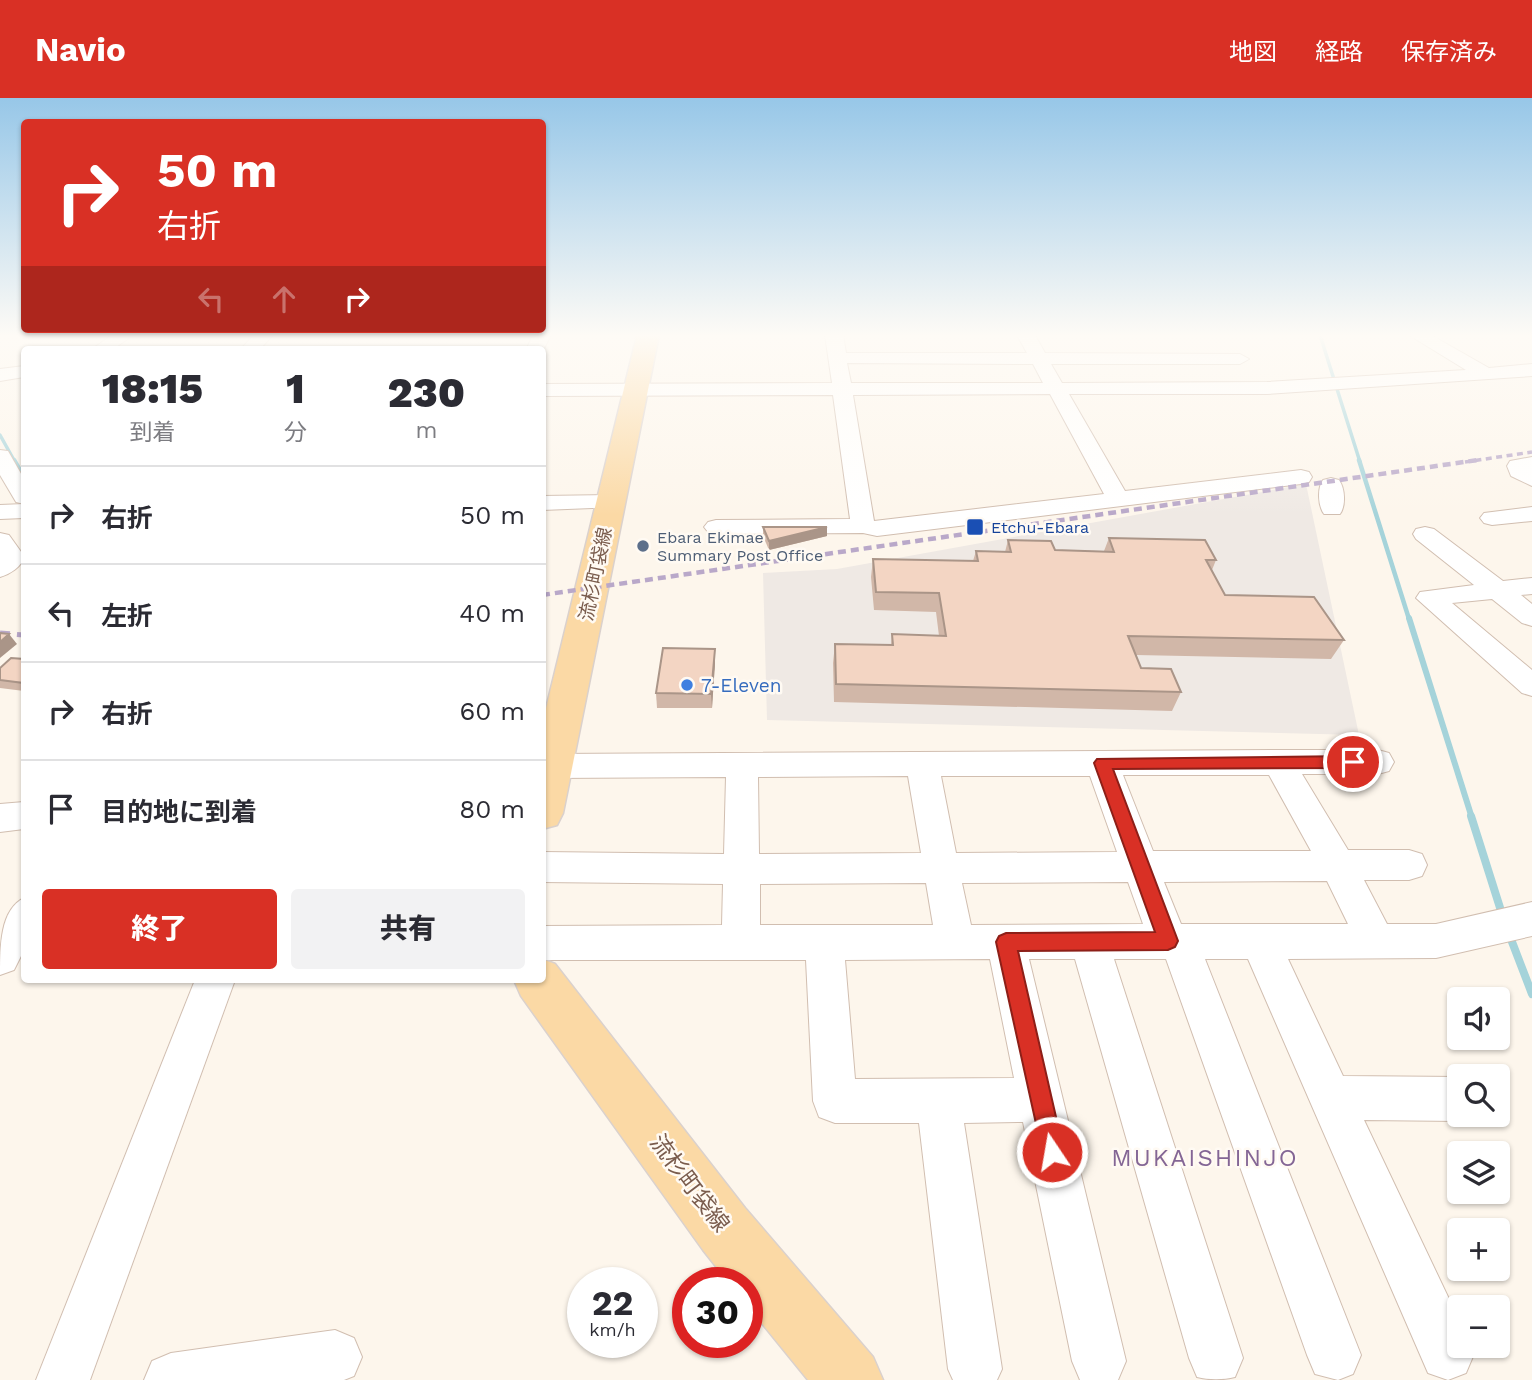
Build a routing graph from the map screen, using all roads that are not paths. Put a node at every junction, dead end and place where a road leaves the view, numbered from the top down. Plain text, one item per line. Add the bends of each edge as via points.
1 (636, 395) edge
2 (843, 395) edge
3 (1060, 395) edge
4 (1532, 464) edge
5 (4, 468) edge
6 (1301, 477) dead end
7 (1532, 479) edge
8 (1331, 485) dead end
9 (21, 494) edge
10 (1118, 499) junction
11 (610, 502) junction
12 (546, 503) edge
13 (1332, 509) dead end
14 (0, 512) edge
15 (21, 512) edge
16 (1532, 514) edge
17 (1492, 518) dead end
18 (863, 526) junction
19 (716, 527) dead end
20 (1425, 534) dead end
21 (0, 540) edge
22 (0, 569) edge
23 (1532, 586) edge
24 (1497, 590) junction
25 (1532, 617) edge
26 (1532, 686) edge
27 (1278, 762) junction
28 (1378, 762) dead end
29 (1102, 763) junction
30 (922, 764) junction
31 (742, 765) junction
32 (546, 787) edge
33 (21, 816) edge
34 (0, 818) edge
35 (1409, 865) dead end
36 (1140, 866) junction
37 (1338, 866) junction
38 (546, 867) edge
39 (941, 868) junction
40 (742, 869) junction
41 (21, 920) edge
42 (1532, 920) edge
43 (1173, 941) junction
44 (1260, 941) junction
45 (1376, 941) junction
46 (824, 942) junction
47 (955, 942) junction
48 (1006, 942) junction
49 (1090, 942) junction
50 (546, 943) edge
51 (741, 943) junction
52 (0, 957) edge
53 (214, 983) edge
54 (540, 983) edge
55 (1331, 1098) junction
56 (1447, 1099) edge
57 (1041, 1100) junction
58 (939, 1101) junction
59 (1447, 1354) dead end
60 (1334, 1355) dead end
61 (335, 1357) dead end
62 (1216, 1358) dead end
63 (1099, 1361) dead end
64 (975, 1369) dead end
65 (63, 1380) edge
66 (171, 1380) edge
67 (850, 1380) edge

1 - 11 main road, 流杉町袋線
2 - 18 street
3 - 10 street
4 - 7 street via 1518,466
5 - 9 street
6 - 10 street
8 - 13 street
10 - 18 street via 877,529
11 - 12 street
11 - 32 main road, 流杉町袋線
14 - 15 street
16 - 17 street
18 - 19 street
20 - 24 street
21 - 22 street via 13,558
23 - 24 street
24 - 25 street
24 - 26 street via 1429,598
27 - 28 street
27 - 29 street
27 - 37 street
29 - 30 street
29 - 36 street
30 - 31 street
30 - 39 street
31 - 32 street
31 - 40 street
33 - 34 street
35 - 37 street
36 - 37 street
36 - 39 street
36 - 43 street
37 - 45 street
38 - 40 street
39 - 40 street
39 - 47 street
40 - 51 street
41 - 52 street
42 - 45 street via 1436,941
43 - 44 street
43 - 49 street
43 - 60 street
44 - 45 street
44 - 55 street
46 - 47 street
46 - 51 street
46 - 58 street via 835,1101
47 - 48 street
48 - 49 street
48 - 57 street
49 - 62 street
50 - 51 street
53 - 65 street
54 - 67 main road, 流杉町袋線 via 724,1229
55 - 56 street
55 - 59 street
57 - 58 street
57 - 63 street
58 - 64 street
61 - 66 street

